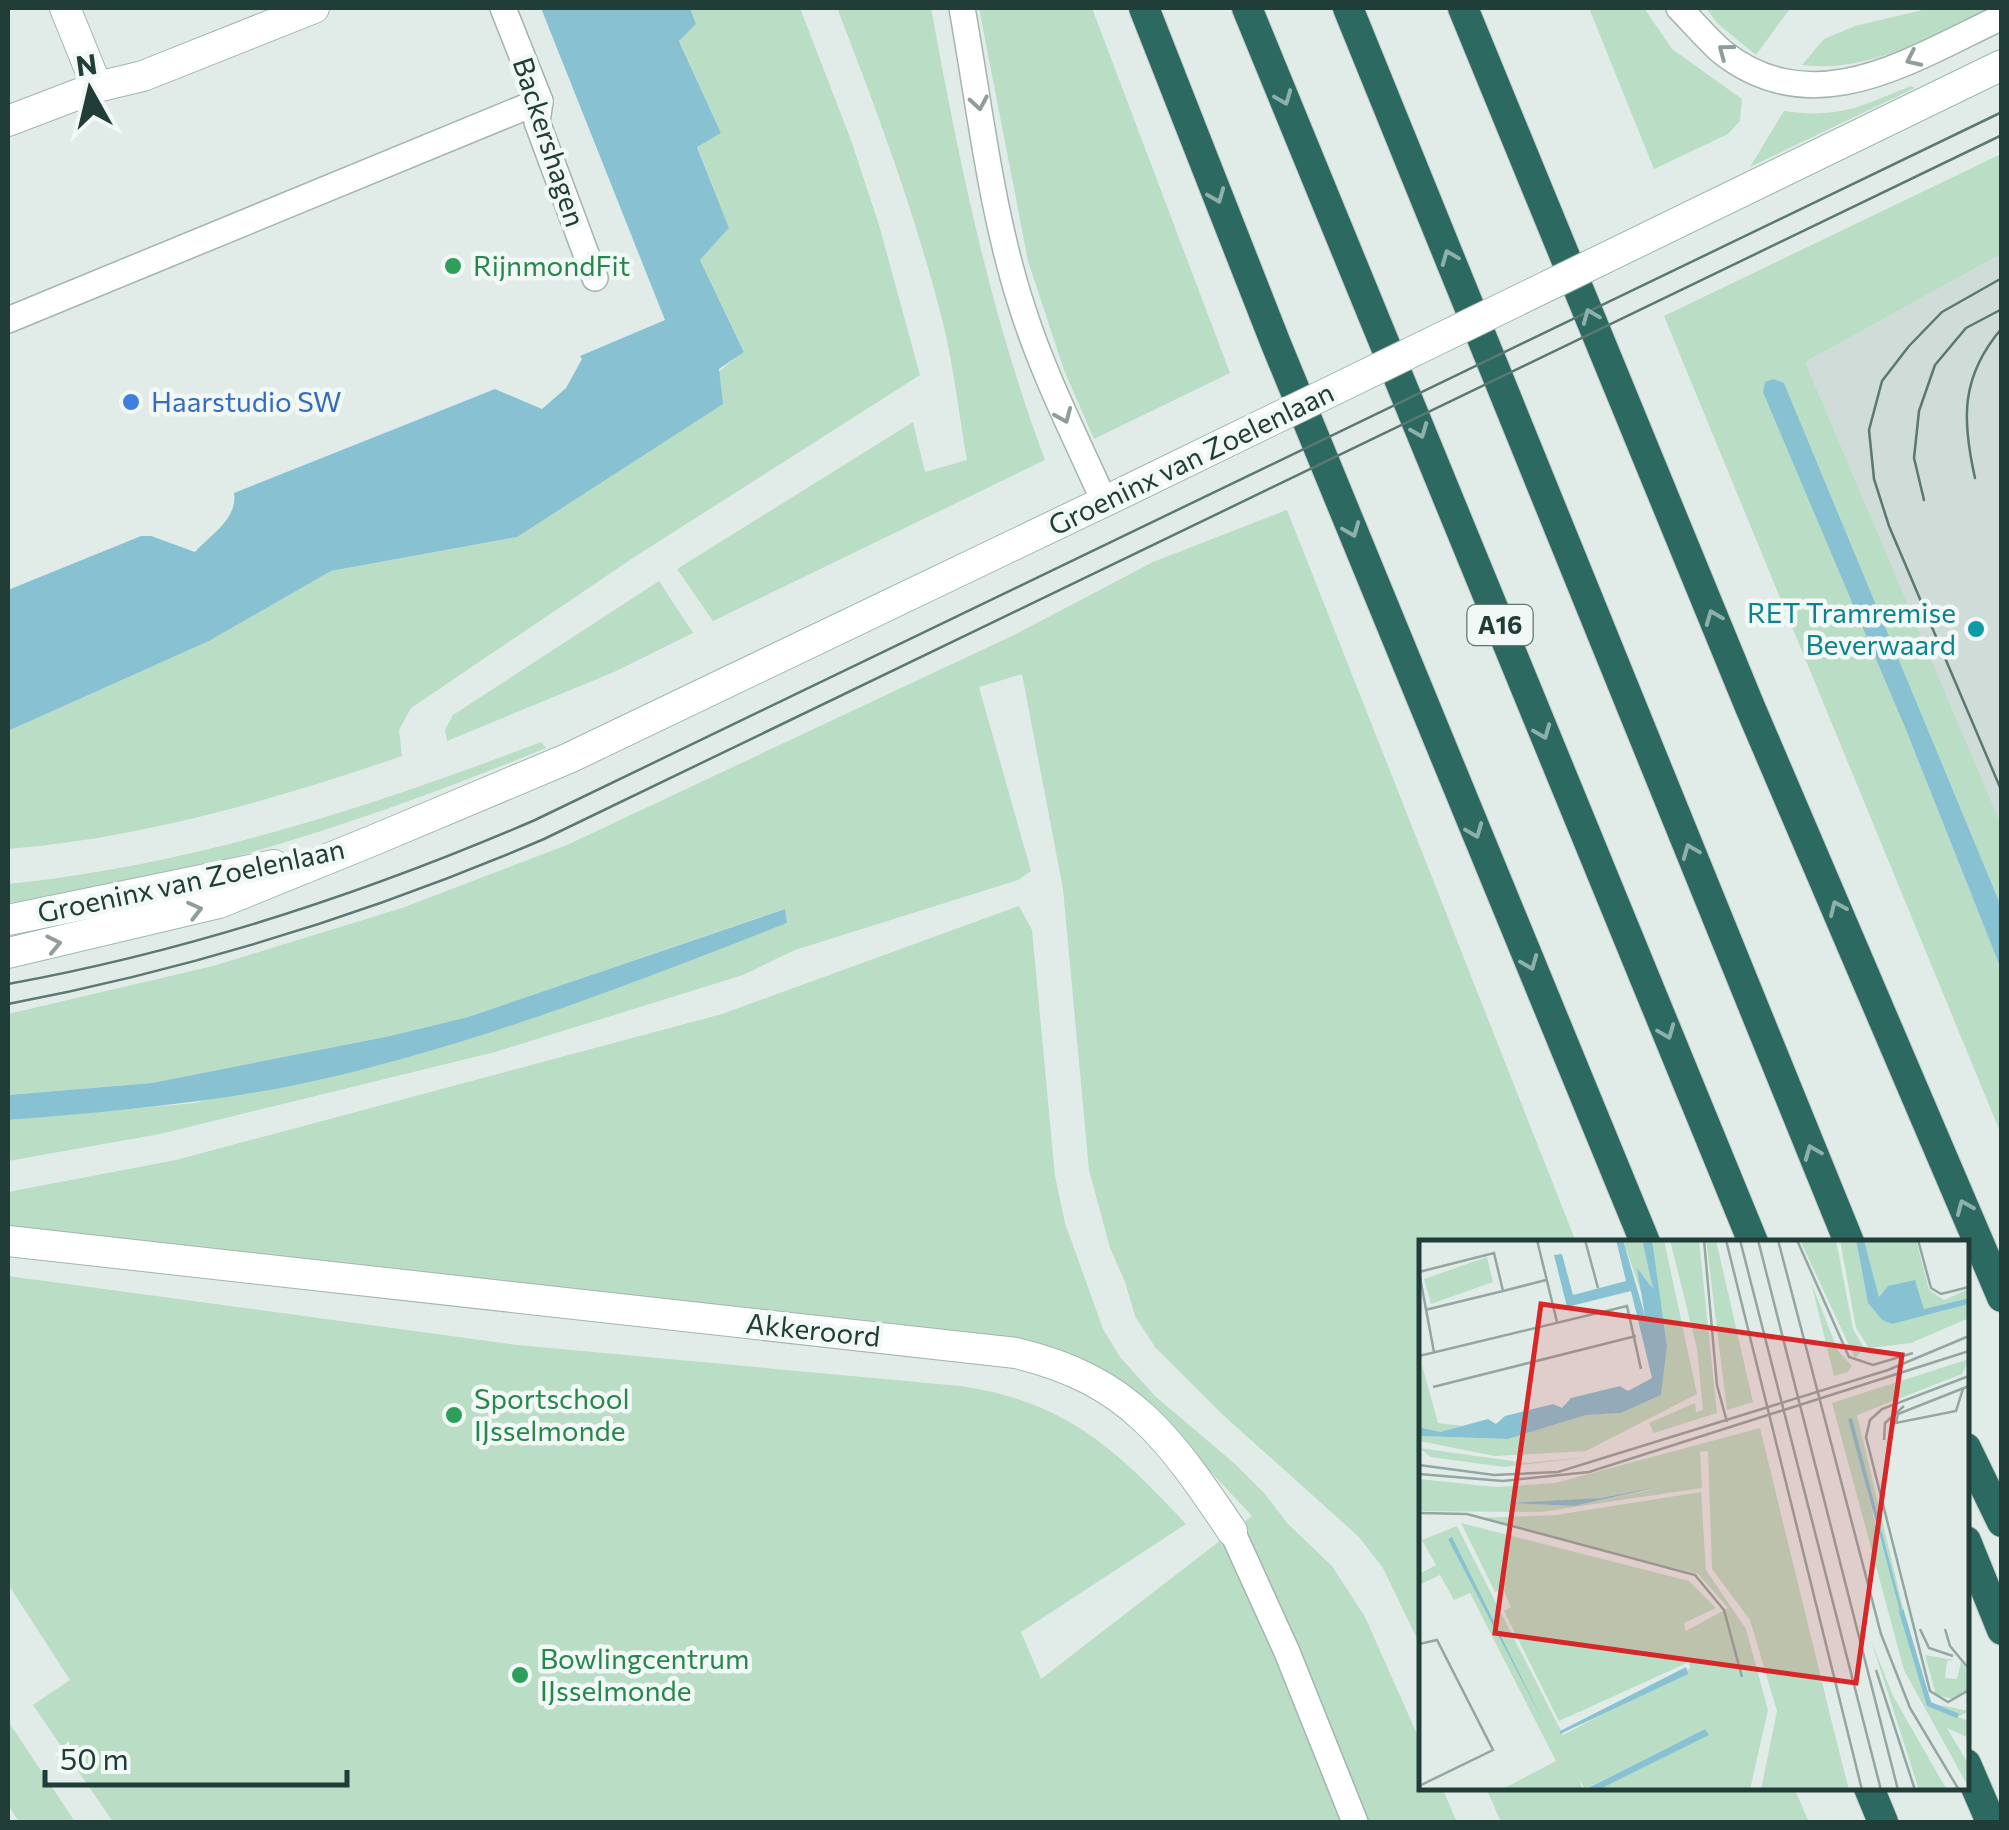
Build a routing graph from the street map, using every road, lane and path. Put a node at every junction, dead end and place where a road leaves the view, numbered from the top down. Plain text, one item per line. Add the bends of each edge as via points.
1 (66, 8) edge
2 (314, 8) edge
3 (503, 8) edge
4 (962, 8) edge
5 (1144, 8) edge
6 (1246, 8) edge
7 (1348, 8) edge
8 (1463, 8) edge
9 (1679, 8) edge
10 (2002, 17) edge
11 (2002, 65) edge
12 (97, 87) junction
13 (540, 101) junction
14 (8, 122) edge
15 (595, 278) dead end
16 (8, 320) edge
17 (1112, 498) junction
18 (374, 840) junction
19 (8, 920) edge
20 (8, 953) edge
21 (8, 1240) edge
22 (1644, 1240) edge
23 (1752, 1240) edge
24 (1848, 1240) edge
25 (2002, 1296) edge
26 (1969, 1454) edge
27 (2002, 1522) edge
28 (1232, 1531) joint
29 (1969, 1548) edge
30 (2002, 1630) edge
31 (1969, 1771) edge
32 (1870, 1790) edge
33 (1355, 1822) edge
34 (1883, 1822) edge
35 (1991, 1822) edge

1 - 12 main road
2 - 12 main road via 143,76
3 - 13 lane, Backershagen
4 -> 17 lane via 1022,309 1062,412
5 -> 22 highway
6 -> 23 highway, A16
24 -> 7 highway
25 -> 8 highway via 1750,708
10 -> 9 lane via 1891,69 1822,86 1761,74 1723,52
11 - 17 main road, Groeninx van Zoelenlaan, bridge
12 - 14 main road
13 - 15 lane, Backershagen via 537,122
13 - 16 lane
17 - 18 main road, Groeninx van Zoelenlaan via 569,758
18 - 19 main road, Groeninx van Zoelenlaan
20 -> 18 main road, Groeninx van Zoelenlaan via 219,904
21 - 28 main road, Akkeroord via 1050,1361 1147,1418
26 - 27 highway
28 - 33 lane, Akkeroord
29 - 30 highway
31 - 35 highway
32 - 34 highway

